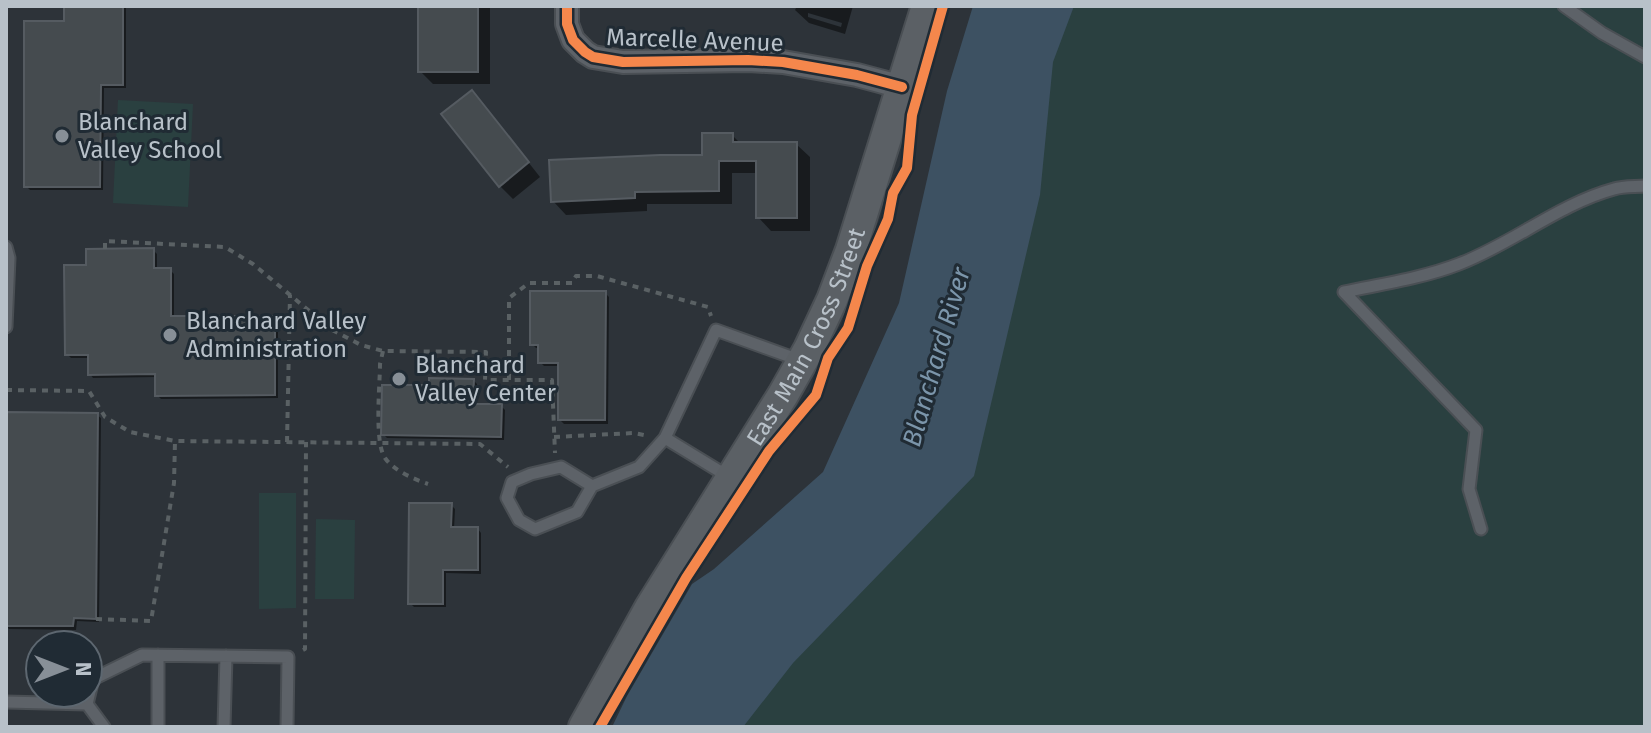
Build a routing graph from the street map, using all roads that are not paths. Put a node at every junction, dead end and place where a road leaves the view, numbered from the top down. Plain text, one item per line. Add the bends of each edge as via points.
1 (567, 6) edge
2 (927, 6) edge
3 (1564, 6) edge
4 (1645, 57) edge
5 (902, 87) junction
6 (1645, 186) edge
7 (6, 247) edge
8 (6, 327) edge
9 (802, 362) junction
10 (665, 438) junction
11 (731, 479) junction
12 (592, 486) junction
13 (1481, 529) dead end
14 (158, 655) junction
15 (226, 656) junction
16 (104, 674) edge
17 (91, 709) edge
18 (104, 727) edge
19 (158, 727) edge
20 (224, 727) edge
21 (287, 727) edge
22 (584, 727) edge

1 - 5 street, Marcelle Avenue via 573,40 593,57 623,62 783,62
2 - 5 main road, East Main Cross Street
3 - 4 lane
5 - 9 main road, East Main Cross Street via 851,250
6 - 13 lane via 1616,188 1586,200 1458,265 1344,292 1476,430 1469,489
7 - 8 lane
9 - 10 lane via 716,330
9 - 11 main road, East Main Cross Street
10 - 11 lane
10 - 12 lane via 639,467
11 - 22 main road, East Main Cross Street
12 - 12 lane via 577,512 535,529 519,520 507,498 512,482 561,467
14 - 15 lane
14 - 16 lane via 142,655
14 - 19 lane
15 - 20 lane
15 - 21 lane via 288,657
17 - 18 lane

